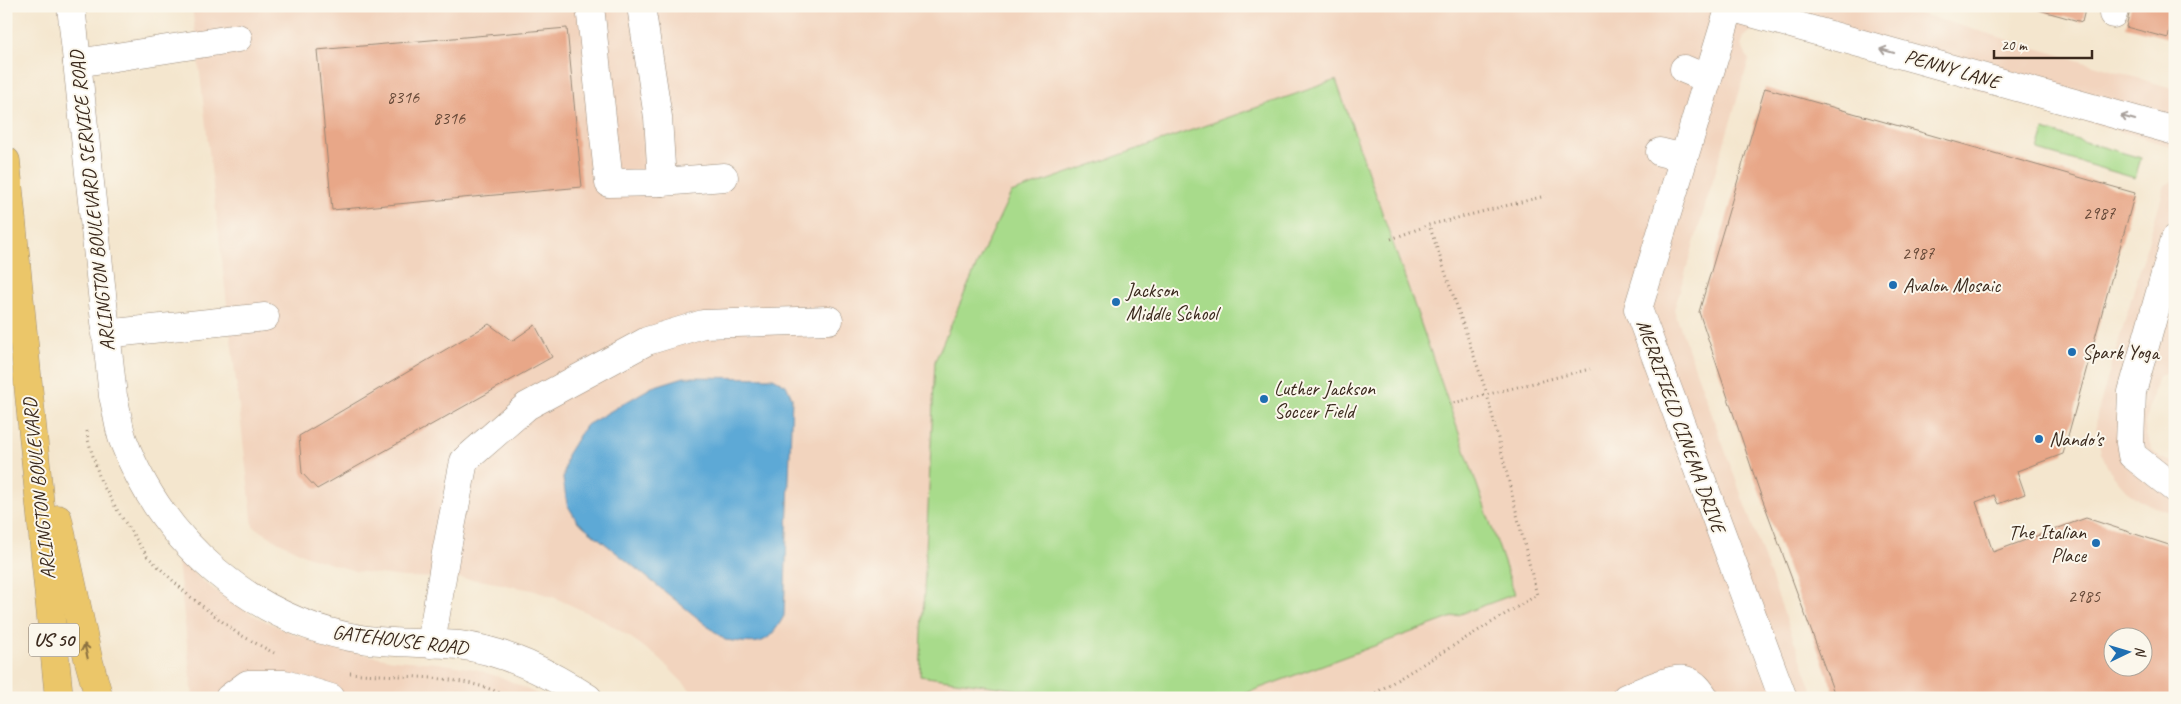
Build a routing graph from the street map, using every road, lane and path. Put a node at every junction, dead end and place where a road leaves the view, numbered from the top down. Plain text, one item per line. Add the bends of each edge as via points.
1 (70, 6) edge
2 (590, 6) edge
3 (641, 6) edge
4 (1730, 7) edge
5 (238, 38) dead end
6 (77, 62) junction
7 (2175, 130) edge
8 (6, 161) edge
9 (724, 177) dead end
10 (662, 182) junction
11 (1545, 196) dead end
12 (1429, 225) junction
13 (2175, 238) edge
14 (1391, 239) dead end
15 (20, 295) junction
16 (265, 317) dead end
17 (829, 320) dead end
18 (105, 334) junction
19 (1590, 369) dead end
20 (1487, 394) junction
21 (113, 396) joint
22 (1449, 404) dead end
23 (2175, 489) edge
24 (431, 644) junction
25 (58, 698) edge
26 (99, 698) edge
27 (229, 698) edge
28 (331, 698) edge
29 (588, 698) edge
30 (1367, 698) edge
31 (1626, 698) edge
32 (1705, 698) edge
33 (1783, 698) edge

1 - 6 street, ARLINGTON BOULEVARD SERVICE ROAD
2 - 10 street via 610,183
3 - 10 street via 658,117
7 -> 4 street, PENNY LANE
4 - 33 street, MERRIFIELD CINEMA DRIVE via 1696,74 1672,155 1638,309
5 - 6 street
6 - 18 street, ARLINGTON BOULEVARD SERVICE ROAD
8 - 15 main road, ARLINGTON BOULEVARD / US 50
9 - 10 street
11 - 12 path
12 - 14 path
12 - 20 path
13 - 23 street via 2132,392 2130,442 2132,455
15 - 25 main road, ARLINGTON BOULEVARD / US 50
26 -> 15 main road via 61,535
16 - 18 street
17 - 24 street via 703,324 647,342 527,406 464,462
18 - 21 street, ARLINGTON BOULEVARD SERVICE ROAD
19 - 20 path
20 - 22 path
20 - 30 path via 1537,595
21 - 24 street, GATEHOUSE ROAD via 122,438 156,506 186,544 212,569 276,611 314,628 362,639
24 - 29 street, GATEHOUSE ROAD via 461,646 507,657 553,676
27 - 28 street via 248,684 285,684
31 - 32 street via 1684,679 1698,687

